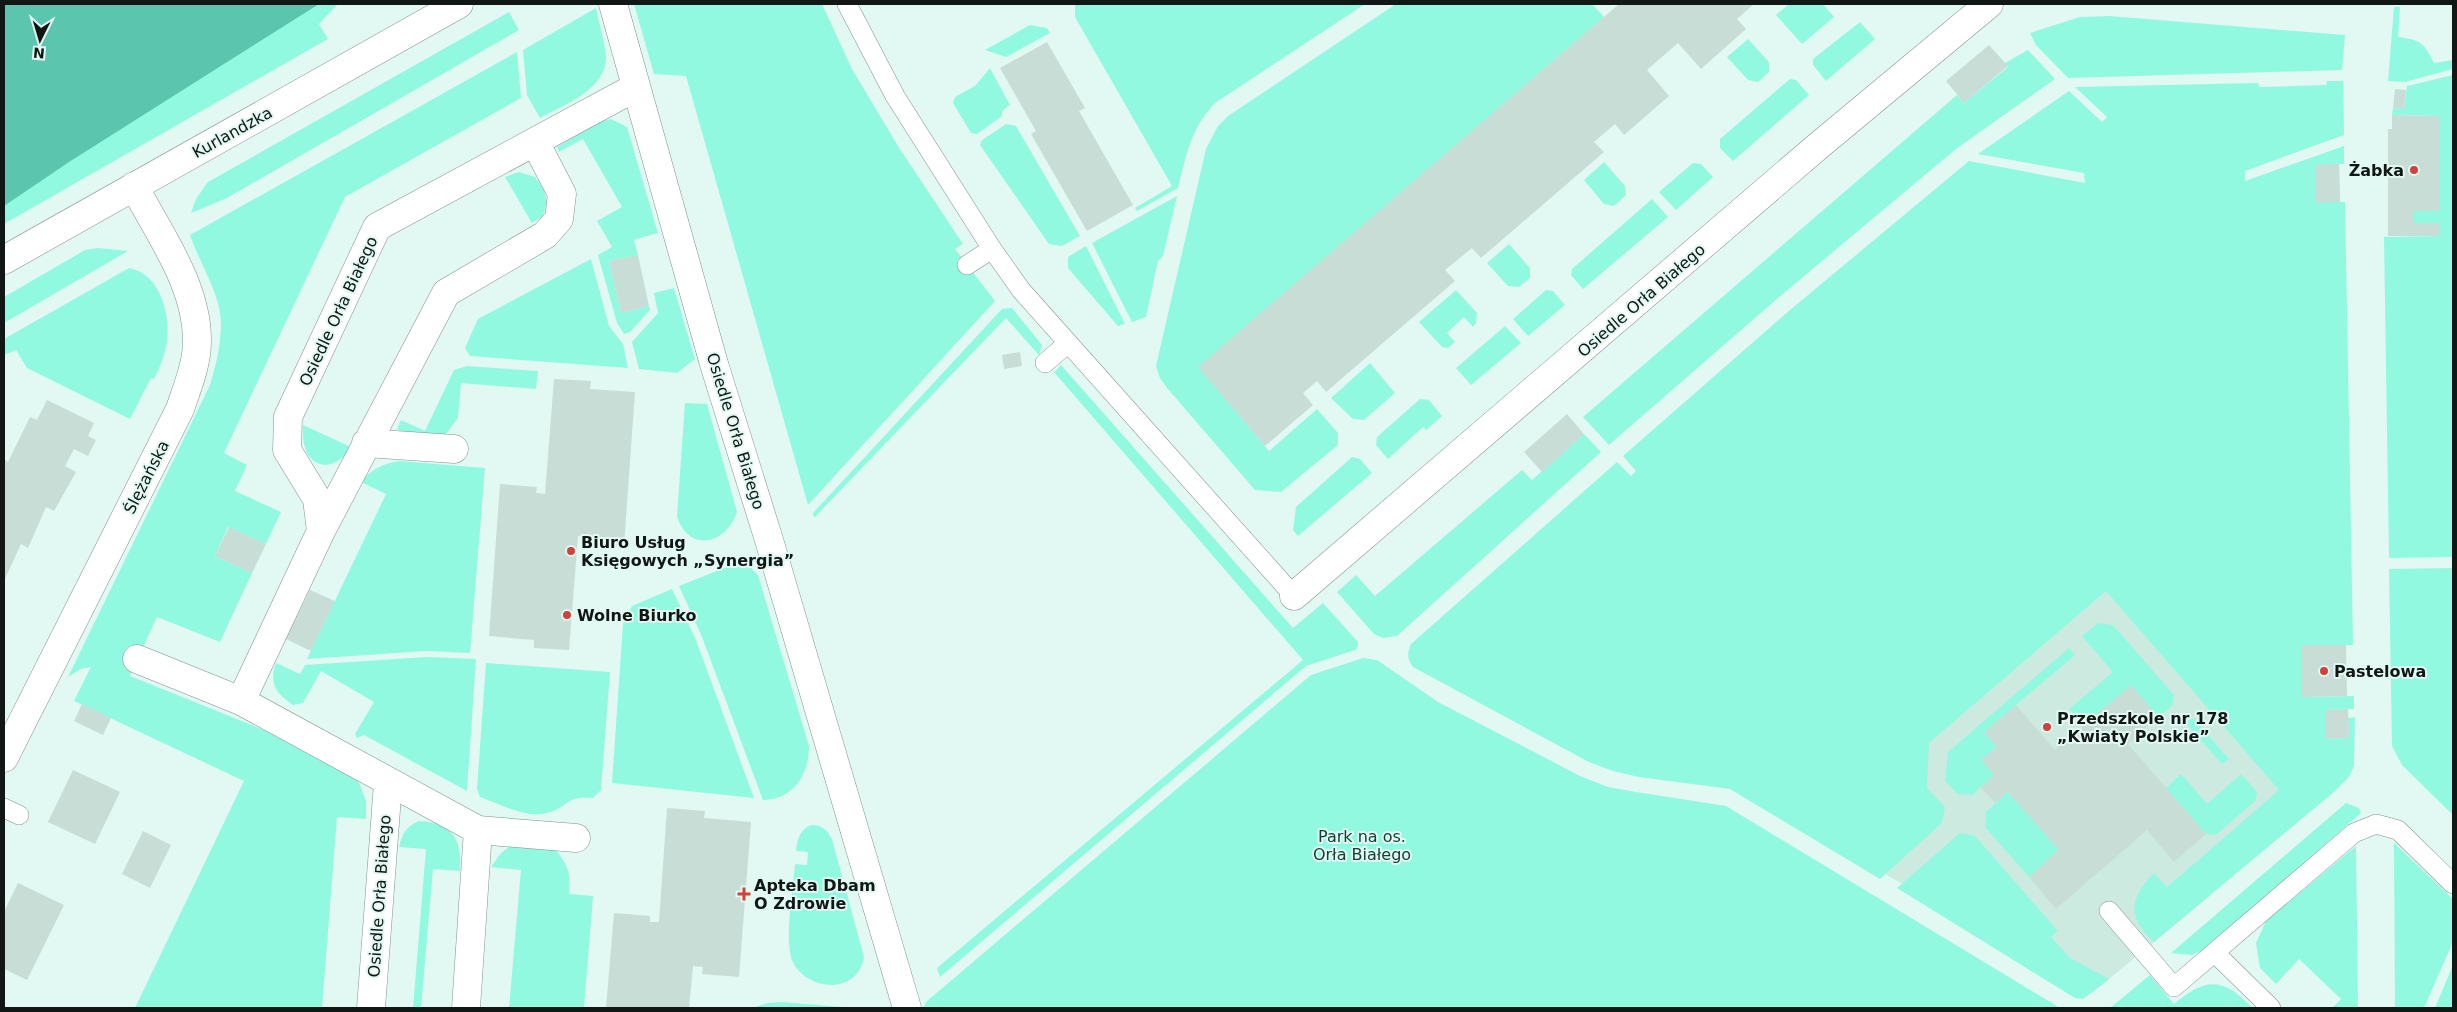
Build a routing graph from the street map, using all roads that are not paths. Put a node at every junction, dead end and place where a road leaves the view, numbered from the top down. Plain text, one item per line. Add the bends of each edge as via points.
1 (459, 4) edge
2 (613, 4) edge
3 (847, 4) edge
4 (1988, 4) edge
5 (636, 87) junction
6 (535, 142) junction
7 (134, 186) junction
8 (992, 249) junction
9 (4, 260) edge
10 (968, 265) dead end
11 (1068, 343) junction
12 (1045, 362) dead end
13 (366, 443) junction
14 (454, 450) dead end
15 (321, 531) junction
16 (1294, 596) joint
17 (137, 659) dead end
18 (241, 702) junction
19 (4, 755) edge
20 (388, 783) junction
21 (478, 830) junction
22 (576, 838) dead end
23 (2453, 884) edge
24 (2109, 911) dead end
25 (2215, 953) junction
26 (906, 1007) edge
27 (371, 1008) edge
28 (466, 1008) edge
29 (2272, 1008) edge

1 - 7 street, Kurlandzka
2 - 5 street, Osiedle Orła Białego
3 - 8 lane via 895,96
4 - 16 street, Osiedle Orła Białego
5 - 6 street, Osiedle Orła Białego
5 - 26 street, Osiedle Orła Białego via 714,364 770,540
6 - 13 street via 562,194 560,219 545,235 446,293
6 - 15 street, Osiedle Orła Białego via 378,227 288,417 287,450 318,499
7 - 9 street, Kurlandzka
7 - 19 street, Ślężańska via 188,290 196,316 198,344 192,372 180,409
8 - 10 lane
8 - 11 lane via 1021,290
11 - 12 lane
11 - 16 lane
13 - 14 street
13 - 15 street
15 - 18 street
17 - 18 street
18 - 20 street
20 - 21 street
20 - 27 street, Osiedle Orła Białego
21 - 22 street
21 - 28 street
23 - 25 lane via 2398,830 2376,824 2354,833
24 - 25 lane via 2174,987
25 - 29 lane

